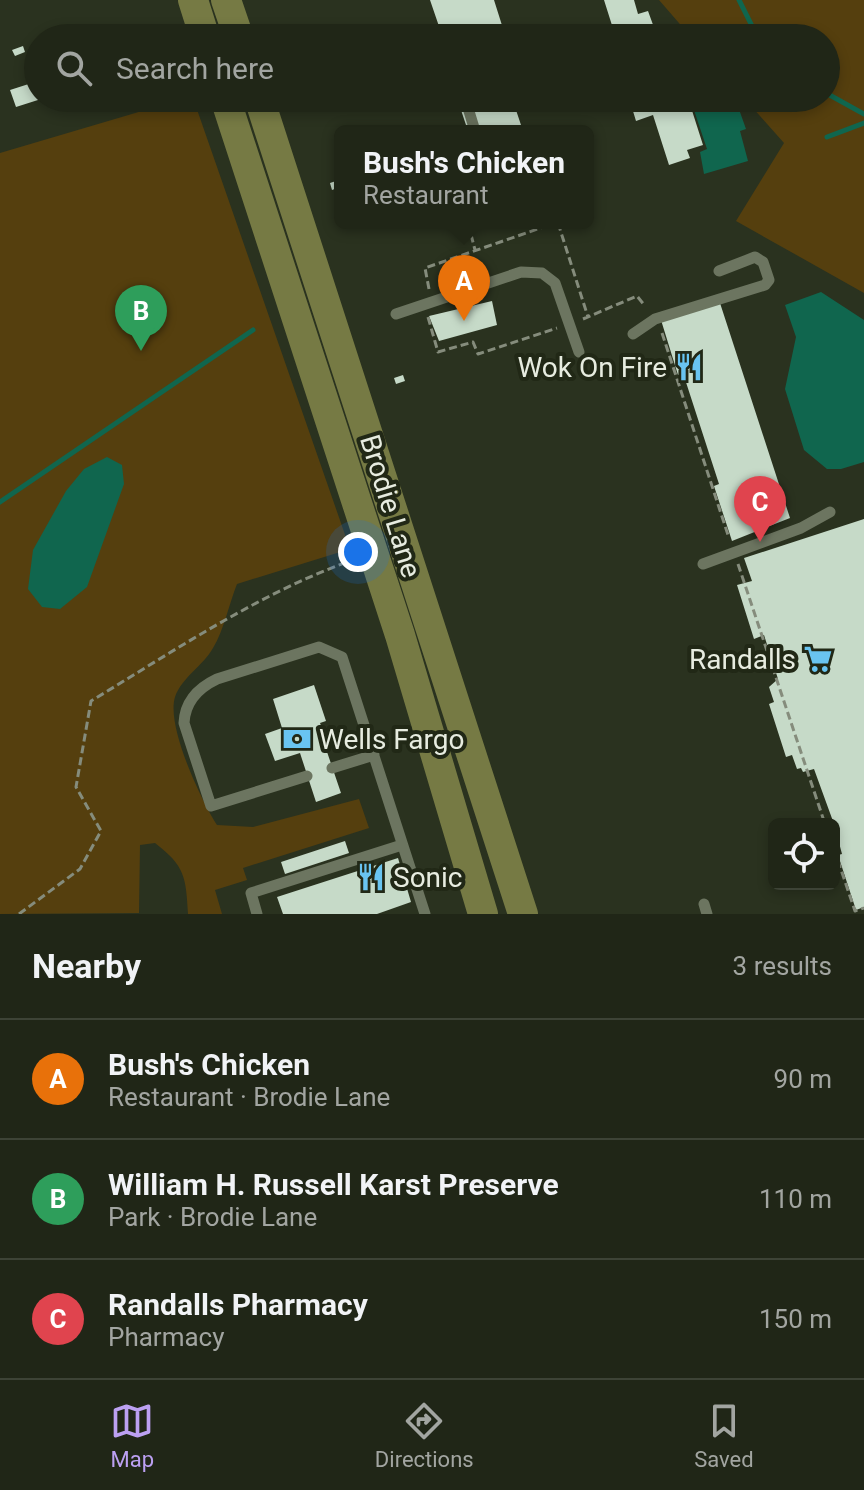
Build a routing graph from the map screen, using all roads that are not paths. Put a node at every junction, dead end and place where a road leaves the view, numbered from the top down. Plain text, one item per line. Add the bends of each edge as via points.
1 (232, 17) edge
2 (200, 21) edge
3 (230, 112) edge
4 (263, 112) edge
5 (719, 271) dead end
6 (396, 314) dead end
7 (633, 334) dead end
8 (579, 352) dead end
9 (830, 512) dead end
10 (703, 564) dead end
11 (414, 632) junction
12 (374, 755) junction
13 (332, 768) dead end
14 (307, 776) dead end
15 (402, 845) junction
16 (424, 912) edge
17 (257, 914) edge
18 (411, 914) edge
19 (483, 914) edge
20 (523, 914) edge

1 - 2 main road
3 - 11 main road, Brodie Lane
4 - 11 main road, Brodie Lane
5 - 7 lane via 755,257 767,268 769,280 655,319
6 - 8 lane via 521,272 542,273 555,283
9 - 10 lane
11 - 19 main road, Brodie Lane
11 - 20 main road, Brodie Lane
12 - 13 lane
12 - 14 lane via 342,657 319,647 217,679 201,687 185,709 184,723 211,806
12 - 15 lane
15 - 16 lane
15 - 17 lane via 251,893
16 - 18 lane

